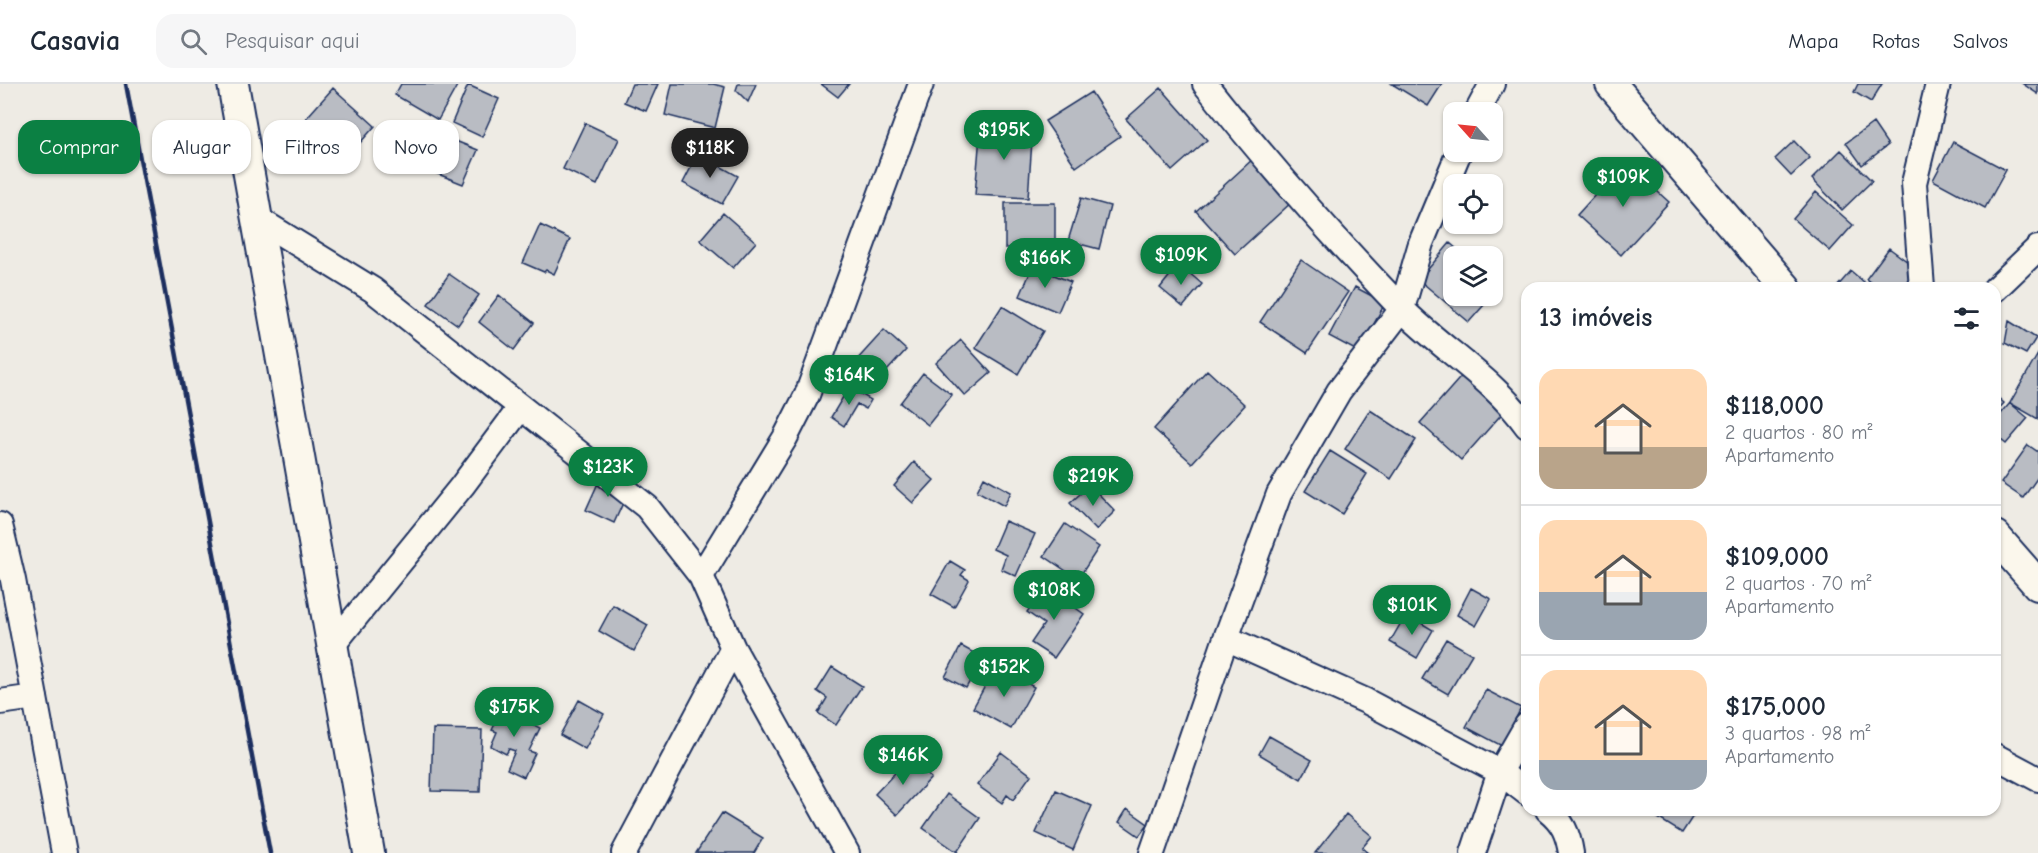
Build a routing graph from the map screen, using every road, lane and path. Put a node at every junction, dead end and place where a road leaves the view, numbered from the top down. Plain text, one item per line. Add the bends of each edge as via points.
1 (232, 84) edge
2 (921, 84) edge
3 (1205, 84) edge
4 (1492, 84) edge
5 (1611, 84) edge
6 (1938, 84) edge
7 (1482, 102) edge
8 (1455, 162) edge
9 (256, 218) junction
10 (2038, 248) edge
11 (1781, 282) edge
12 (1922, 282) edge
13 (2001, 284) edge
14 (1402, 309) junction
15 (521, 407) junction
16 (1521, 418) edge
17 (0, 525) edge
18 (2001, 543) edge
19 (701, 576) junction
20 (2038, 585) edge
21 (1226, 638) junction
22 (332, 646) junction
23 (733, 648) junction
24 (35, 697) junction
25 (0, 702) edge
26 (1521, 735) edge
27 (2001, 759) edge
28 (1500, 772) junction
29 (2038, 779) edge
30 (1521, 788) edge
31 (1556, 816) edge
32 (64, 853) edge
33 (369, 853) edge
34 (624, 853) edge
35 (846, 853) edge
36 (1152, 853) edge
37 (1473, 853) edge
38 (1571, 853) edge

1 - 9 street
2 - 19 street via 807,395
3 - 14 street via 1243,132
4 - 7 street
5 - 11 street
6 - 12 street via 1914,183
8 - 14 street via 1421,243
9 - 15 street via 373,290
9 - 22 street
10 - 13 street
14 - 16 street via 1504,396
14 - 21 street via 1339,391 1279,494
15 - 19 street via 647,507
15 - 22 street
17 - 24 street
18 - 20 street
19 - 23 street
21 - 28 street via 1366,701
21 - 36 street
22 - 33 street
23 - 34 street
23 - 35 street
24 - 25 street
24 - 32 street
26 - 28 street
27 - 29 street
28 - 30 street
28 - 37 street
31 - 38 street via 1568,833

